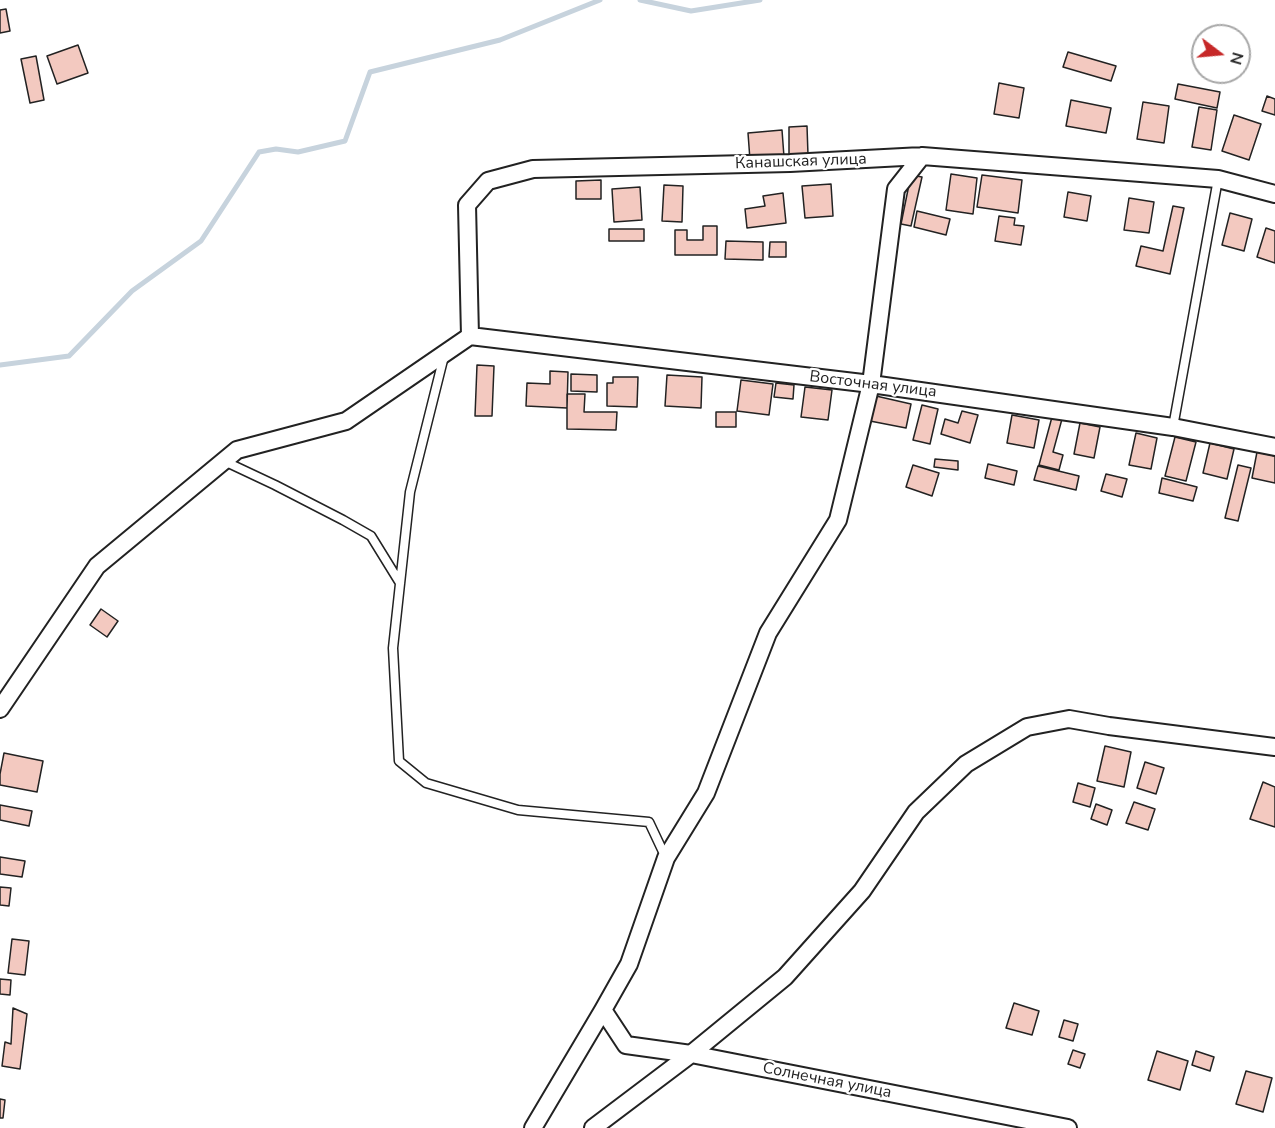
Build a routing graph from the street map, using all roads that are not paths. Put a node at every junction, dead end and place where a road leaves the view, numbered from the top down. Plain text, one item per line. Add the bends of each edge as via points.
1 (922, 156) junction
2 (1218, 179) junction
3 (1275, 194) edge
4 (470, 336) junction
5 (445, 353) junction
6 (871, 384) junction
7 (1173, 427) junction
8 (1275, 447) edge
9 (224, 461) junction
10 (400, 583) junction
11 (0, 709) edge
12 (1275, 747) edge
13 (666, 858) junction
14 (603, 1010) junction
15 (691, 1054) junction
16 (533, 1128) edge
17 (593, 1128) edge
18 (1068, 1128) edge

1 - 2 street, Канашская улица
1 - 4 street, Канашская улица via 533,169 488,181 468,204
1 - 6 street via 896,189
2 - 3 street, Канашская улица
2 - 7 lane
4 - 5 street
4 - 6 street, Восточная улица
5 - 9 street via 346,421 237,450
5 - 10 lane via 410,492
6 - 7 street, Восточная улица
6 - 13 street via 838,520 768,633 706,793
7 - 8 street, Восточная улица
9 - 10 lane via 371,536
9 - 11 street via 97,566
10 - 13 lane via 393,648 399,760 426,783 518,810 649,822
12 - 15 street via 1070,719 1027,727 966,764 915,812 862,891 785,977
13 - 14 street via 629,964
14 - 15 street, Солнечная улица via 626,1045
14 - 16 street
15 - 17 street
15 - 18 street, Солнечная улица

